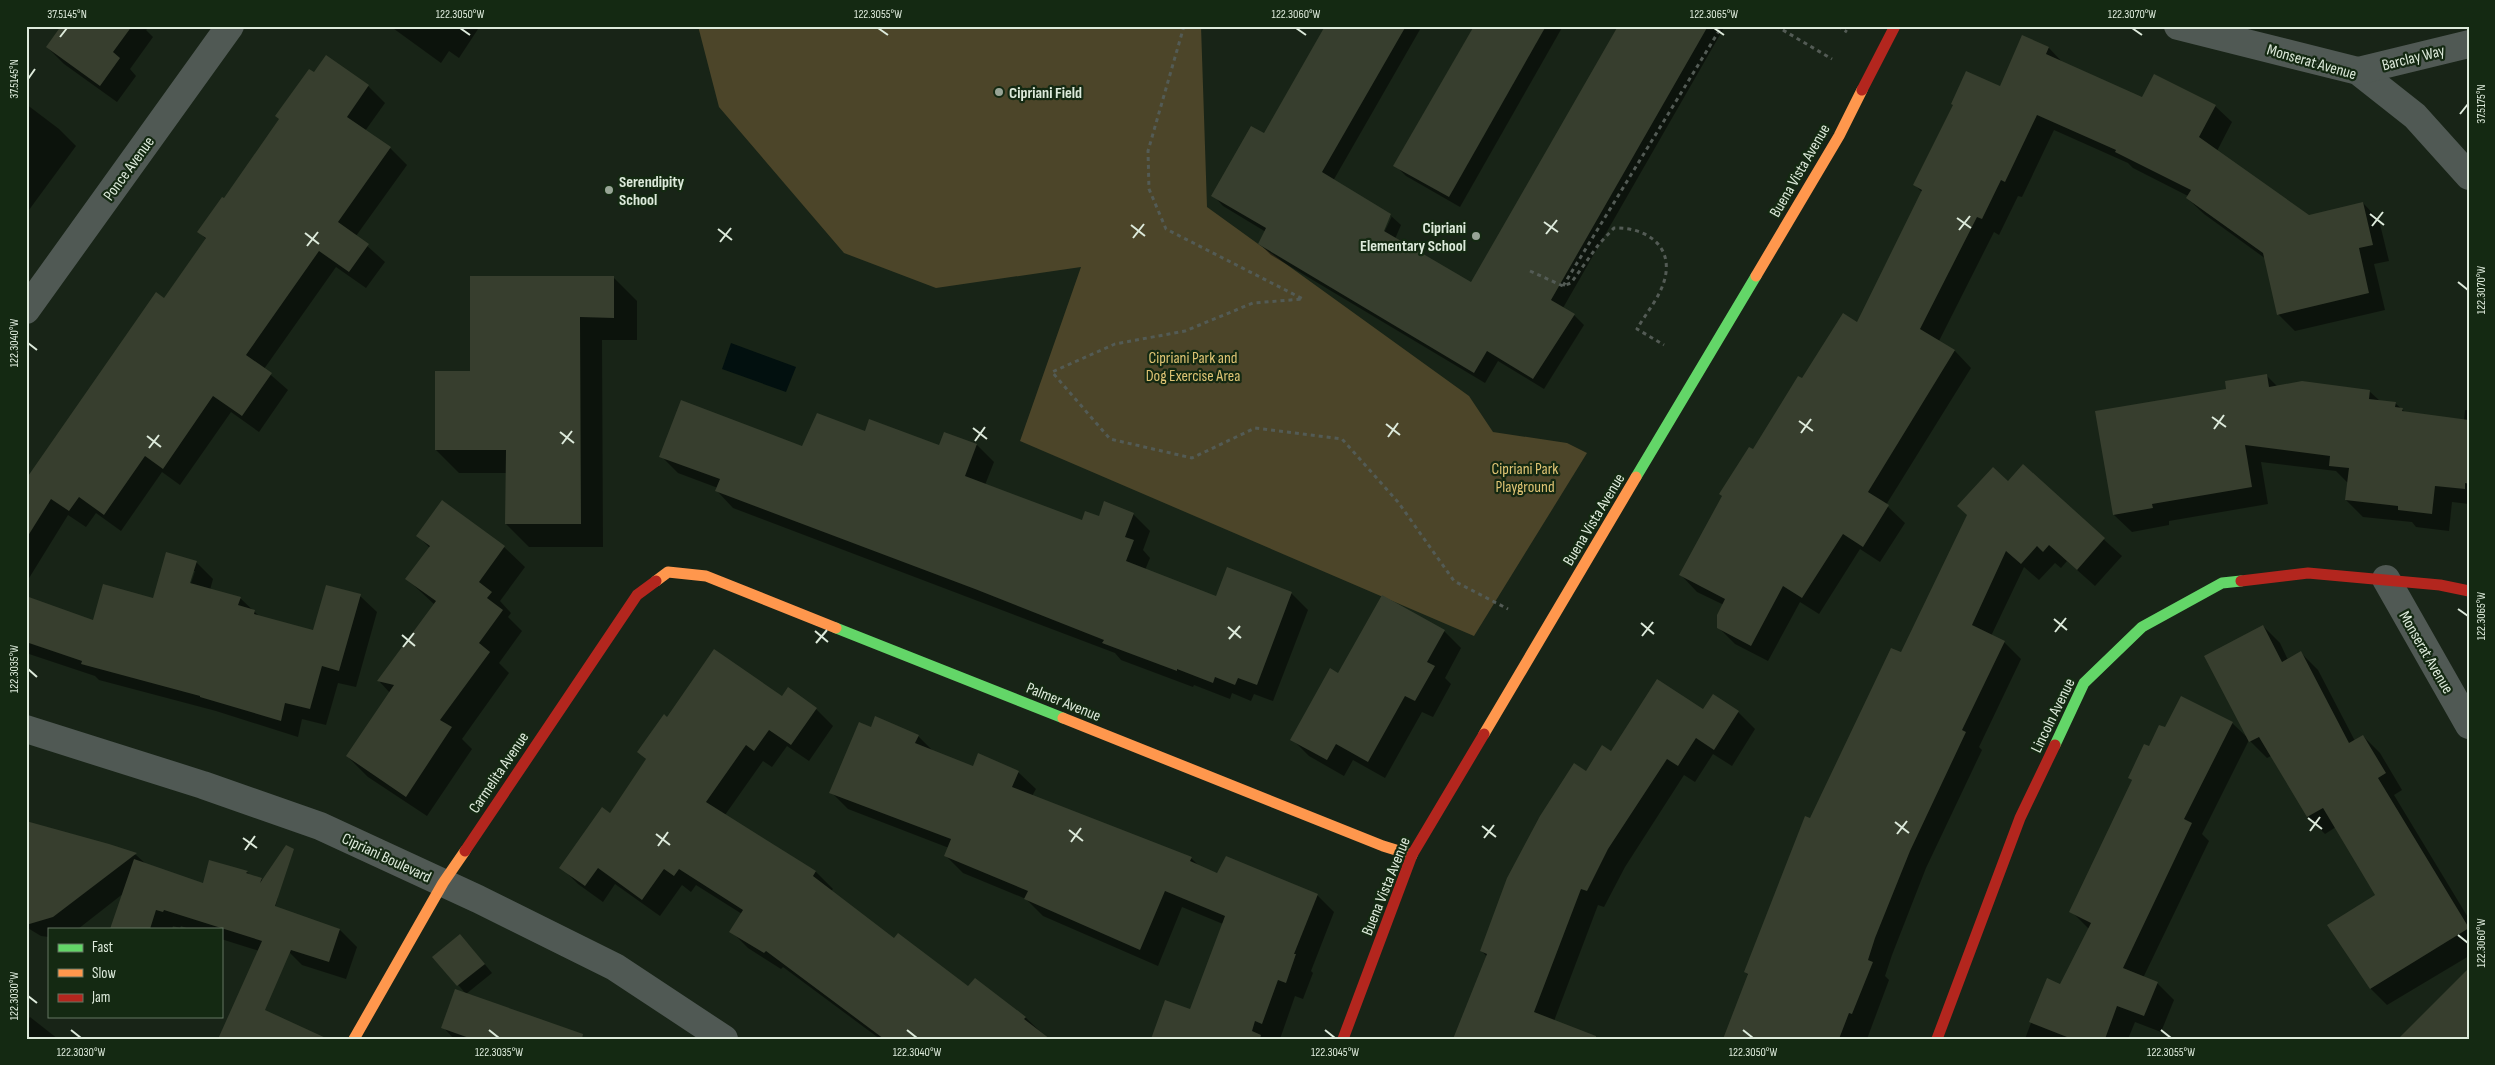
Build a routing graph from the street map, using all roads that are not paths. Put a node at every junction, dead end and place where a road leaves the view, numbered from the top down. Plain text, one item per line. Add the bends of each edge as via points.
1 (230, 26) edge
2 (1895, 26) edge
3 (2178, 26) edge
4 (2469, 44) edge
5 (2358, 71) junction
6 (2469, 176) edge
7 (26, 310) edge
8 (706, 576) joint
9 (2386, 579) junction
10 (2469, 591) edge
11 (2469, 724) edge
12 (26, 728) edge
13 (1412, 855) junction
14 (443, 883) junction
15 (354, 1039) edge
16 (724, 1039) edge
17 (1343, 1039) edge
18 (1938, 1039) edge

1 - 7 street, Ponce Avenue
2 - 13 street, Buena Vista Avenue via 1834,145
3 - 5 street, Monserat Avenue
4 - 5 street, Barclay Way
5 - 6 street, Monserat Avenue via 2415,116
8 - 13 street, Palmer Avenue
8 - 14 street, Carmelita Avenue via 668,572 636,595
9 - 10 street, Lincoln Avenue
9 - 11 street, Monserat Avenue
9 - 18 street, Lincoln Avenue via 2308,573 2222,583 2142,627 2084,683 2020,818
12 - 14 street, Cipriani Boulevard via 320,826
13 - 17 street, Buena Vista Avenue
14 - 15 street, Carmelita Avenue
14 - 16 street, Cipriani Boulevard via 615,967

